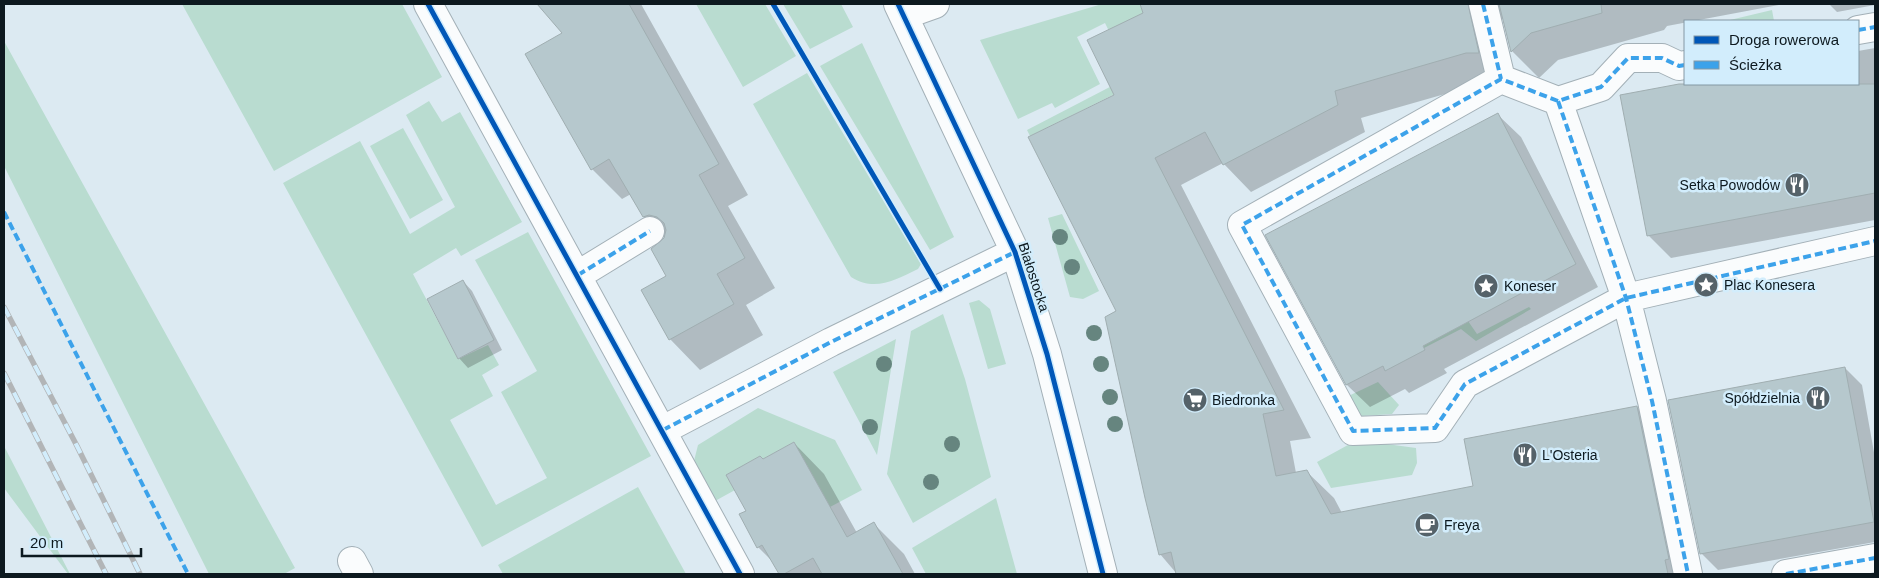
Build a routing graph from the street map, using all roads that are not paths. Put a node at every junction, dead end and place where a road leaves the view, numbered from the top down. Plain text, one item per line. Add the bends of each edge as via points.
1 (428, 4) edge
2 (935, 4) edge
3 (1482, 4) edge
4 (901, 9) edge
5 (1875, 27) edge
6 (1859, 30) edge
7 (1684, 65) edge
8 (1501, 79) junction
9 (1558, 101) junction
10 (650, 230) dead end
11 (1875, 241) edge
12 (1015, 252) junction
13 (578, 275) junction
14 (1626, 298) junction
15 (663, 430) junction
16 (1875, 558) edge
17 (740, 574) edge
18 (1103, 574) edge
19 (1688, 574) edge
20 (1786, 574) edge

1 - 13 street
2 - 4 street
3 - 8 street
4 - 12 street, Białostocka
5 - 6 street
7 - 9 street via 1662,58 1628,58 1601,87
8 - 9 street
8 - 14 street via 1242,225 1353,431 1435,428 1465,384
9 - 14 street
10 - 13 street
11 - 14 street
12 - 15 street via 831,342
12 - 18 street, Białostocka via 1047,354
13 - 15 street
14 - 19 street via 1652,401
15 - 17 street
16 - 20 street

